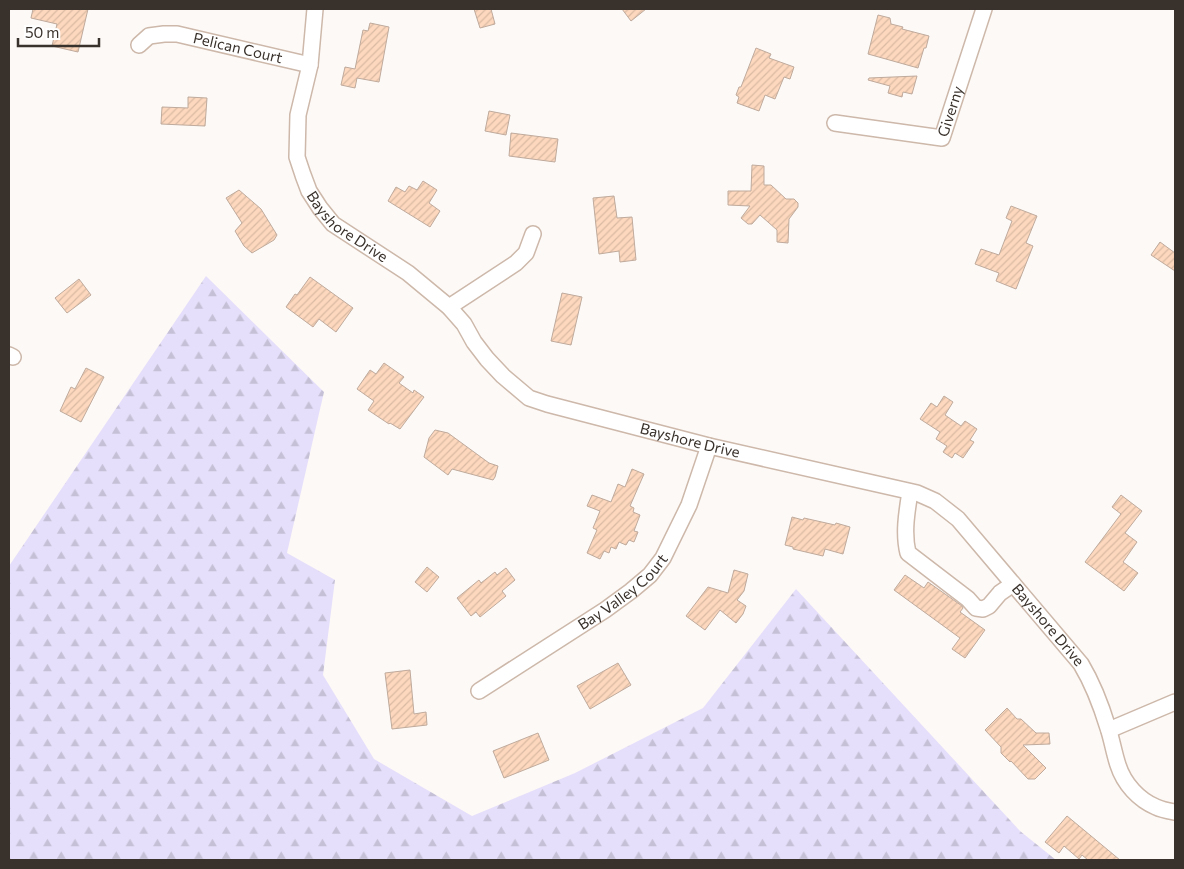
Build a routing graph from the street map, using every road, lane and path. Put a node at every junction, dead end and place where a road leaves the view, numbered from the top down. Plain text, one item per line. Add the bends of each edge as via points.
1 (315, 9) edge
2 (984, 9) edge
3 (139, 45) dead end
4 (310, 64) junction
5 (835, 123) dead end
6 (533, 234) dead end
7 (450, 307) junction
8 (709, 446) junction
9 (910, 492) junction
10 (1012, 584) junction
11 (479, 691) dead end
12 (1175, 702) edge
13 (1109, 730) junction
14 (1175, 812) edge

1 - 4 street, Bayshore Drive
2 - 5 street, Giverny via 942,138
3 - 4 street, Pelican Court via 149,36 177,34
4 - 7 street, Bayshore Drive via 298,115 297,136 298,157 309,191 333,224 408,273
6 - 7 street via 526,253 516,263
7 - 8 street, Bayshore Drive via 487,359 529,398
8 - 9 street, Bayshore Drive
8 - 11 street, Bay Valley Court via 689,505 663,558 650,576 605,610
9 - 10 street, Bayshore Drive via 935,501 958,519
9 - 10 street via 906,516 908,553 976,608 989,606
10 - 13 street, Bayshore Drive via 1081,664
12 - 13 street
13 - 14 street, Bayshore Drive via 1118,767 1126,782 1148,803

